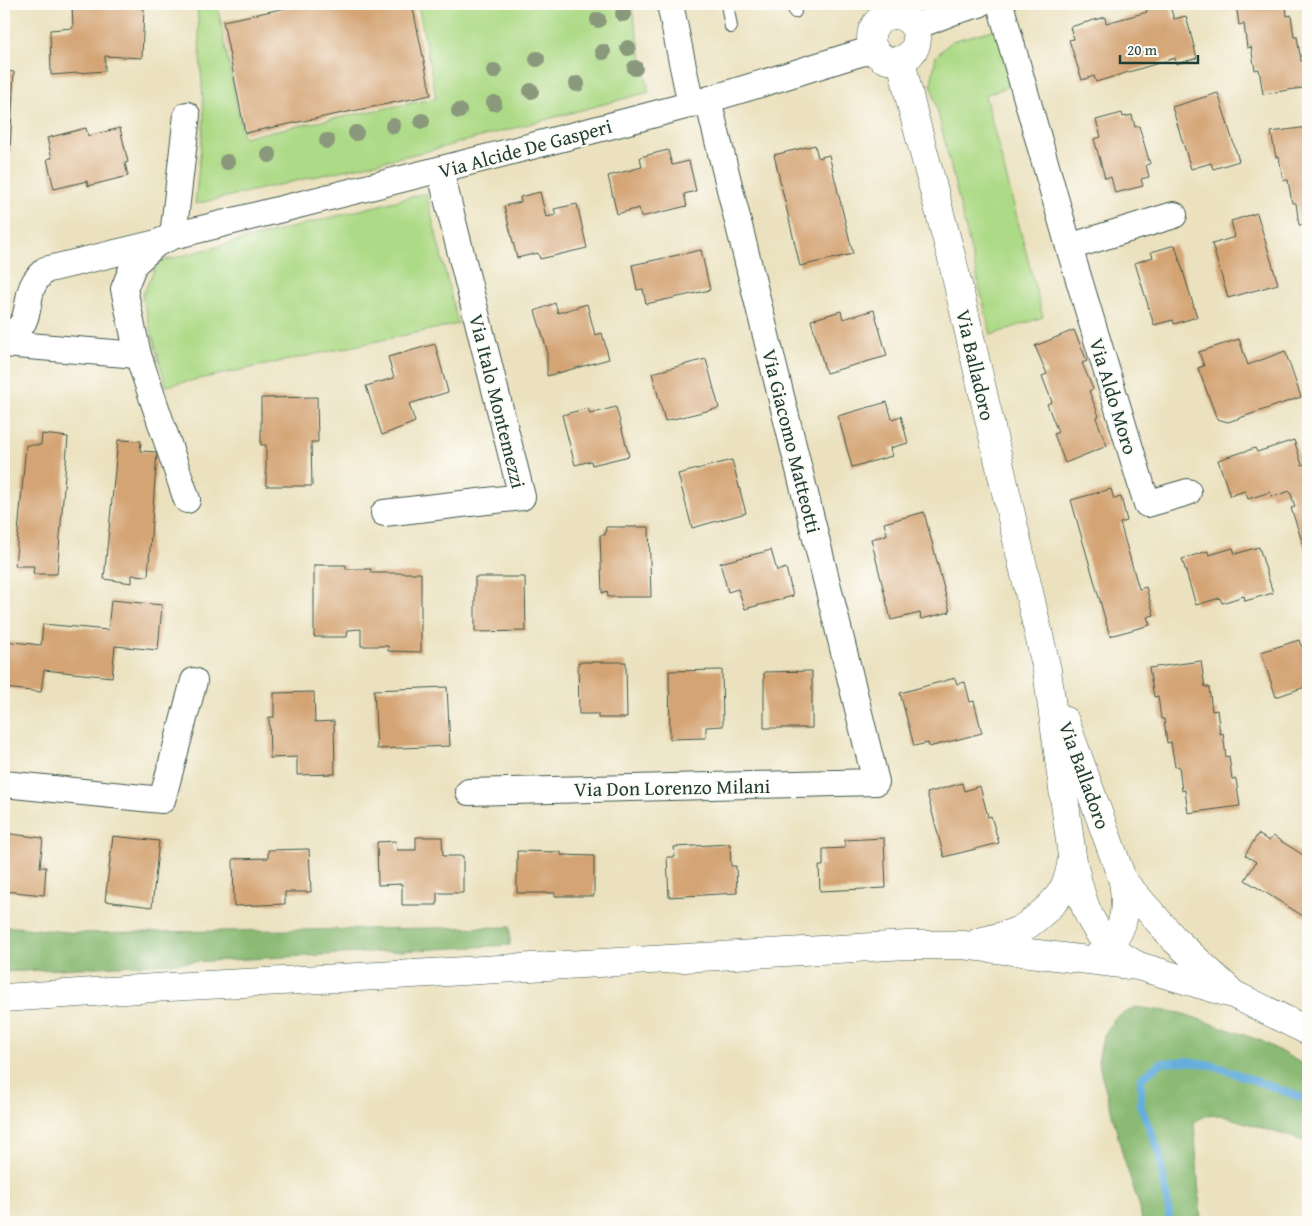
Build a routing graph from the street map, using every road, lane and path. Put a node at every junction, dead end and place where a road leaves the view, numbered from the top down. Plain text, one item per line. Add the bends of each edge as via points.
1 (670, 4) edge
2 (727, 4) edge
3 (979, 4) edge
4 (1000, 4) edge
5 (881, 11) edge
6 (914, 27) junction
7 (731, 28) dead end
8 (874, 50) junction
9 (901, 60) junction
10 (699, 102) junction
11 (187, 115) dead end
12 (440, 170) junction
13 (1174, 215) dead end
14 (165, 240) junction
15 (1069, 248) junction
16 (4, 334) edge
17 (4, 344) edge
18 (138, 355) junction
19 (1188, 492) dead end
20 (187, 500) dead end
21 (384, 513) dead end
22 (1047, 670) junction
23 (194, 682) dead end
24 (876, 782) joint
25 (4, 784) edge
26 (469, 792) dead end
27 (1072, 856) junction
28 (1123, 881) junction
29 (963, 945) junction
30 (1099, 953) junction
31 (1233, 994) junction
32 (4, 998) edge
33 (1308, 1031) edge

1 - 10 street, Via Giacomo Matteotti
2 - 7 lane
3 - 6 street
4 - 15 street, Via Aldo Moro
5 - 6 street via 904,18
5 - 8 street via 873,28 871,42
6 - 9 street via 916,43 908,56
8 - 9 street via 885,60
8 - 10 street, Via Alcide De Gasperi
9 - 22 street, Via Balladoro via 952,259
10 - 12 street, Via Alcide De Gasperi
10 - 24 street, Via Giacomo Matteotti
11 - 14 street
12 - 14 street, Via Alcide De Gasperi
12 - 21 street, Via Italo Montemezzi via 522,498
13 - 15 street
14 - 16 street, Via Alcide De Gasperi via 45,270 37,277 30,292 27,314 21,325
14 - 18 street, Via Alcide De Gasperi via 134,264 124,289
15 - 19 street, Via Aldo Moro via 1147,504
17 - 18 street
18 - 20 street, Via Alcide De Gasperi
22 - 27 street, Via Balladoro
22 - 28 street, Via Balladoro
23 - 25 street via 162,800
24 - 26 street, Via Don Lorenzo Milani
27 - 29 street, Via Balladoro via 1064,889 1027,926
27 - 30 street, Via Balladoro via 1084,905 1098,932
28 - 30 street, Via Balladoro via 1125,909 1118,933
28 - 31 street, Via Balladoro via 1175,940
29 - 30 street
29 - 32 street via 907,945
30 - 31 street, Via Balladoro via 1113,950 1138,966
31 - 33 street, Via Balladoro

